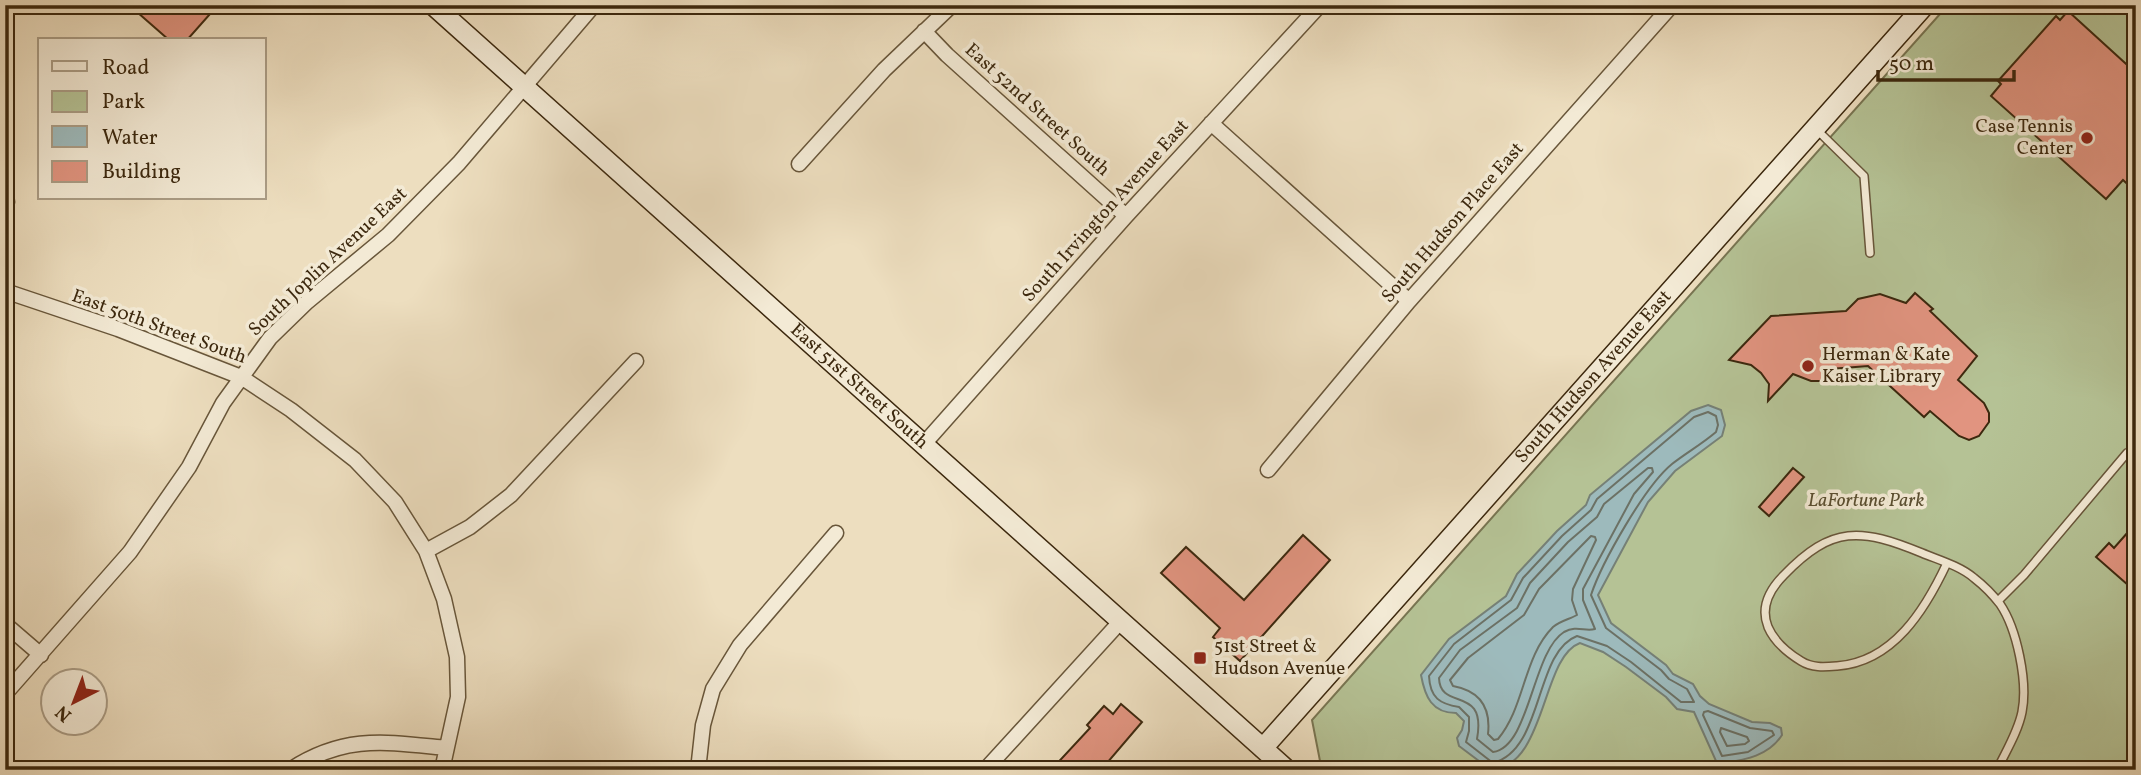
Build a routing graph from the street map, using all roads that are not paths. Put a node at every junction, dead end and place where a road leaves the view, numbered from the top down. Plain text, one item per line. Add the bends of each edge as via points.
1 (433, 5) edge
2 (594, 5) edge
3 (952, 5) edge
4 (1320, 5) edge
5 (1672, 5) edge
6 (1925, 5) edge
7 (924, 31) junction
8 (524, 86) junction
9 (1211, 123) junction
10 (1815, 128) junction
11 (799, 164) dead end
12 (1126, 216) junction
13 (1870, 253) dead end
14 (5, 291) edge
15 (1409, 301) junction
16 (636, 361) dead end
17 (241, 377) junction
18 (923, 445) junction
19 (2127, 453) dead end
20 (1268, 470) dead end
21 (836, 533) dead end
22 (426, 551) junction
23 (1947, 563) junction
24 (1998, 601) junction
25 (1120, 622) junction
26 (5, 624) edge
27 (41, 655) junction
28 (5, 694) edge
29 (446, 748) junction
30 (1263, 748) junction
31 (290, 770) edge
32 (442, 770) edge
33 (698, 770) edge
34 (985, 770) edge
35 (1287, 770) edge
36 (1997, 770) edge

1 - 8 main road, East 51st Street South
2 - 8 street, South Joplin Avenue East
3 - 7 street
4 - 9 street, South Irvington Avenue East
5 - 15 street, South Hudson Place East
6 - 10 main road, South Hudson Avenue East
7 - 11 street
7 - 12 street, East 52nd Street South
8 - 17 street, South Joplin Avenue East via 450,172 388,235 270,338
8 - 18 main road, East 51st Street South
9 - 12 street, South Irvington Avenue East
9 - 15 street
10 - 13 lane via 1864,176
10 - 30 main road, South Hudson Avenue East
12 - 18 street, South Irvington Avenue East
14 - 17 street, East 50th Street South
15 - 20 street, South Hudson Place East
16 - 22 street via 511,495 470,527
17 - 22 street, East 50th Street South via 355,460 395,502
17 - 27 street, South Joplin Avenue East via 190,467 137,542
18 - 25 main road, East 51st Street South
19 - 24 lane
21 - 33 street via 740,645 713,689
22 - 29 street, East 50th Street South via 444,598 457,657 458,697
23 - 23 lane via 1873,536 1831,539 1804,556 1768,594 1765,618 1769,630 1805,664 1826,667 1859,662 1876,655 1907,629
23 - 24 lane via 1972,576
24 - 36 lane via 2019,652 2023,697 2017,728
25 - 30 main road, East 51st Street South
25 - 34 street
26 - 27 street
27 - 28 street, South Joplin Avenue East
29 - 31 street via 380,741 338,746
29 - 32 street, East 50th Street South
30 - 35 main road, East 51st Street South

